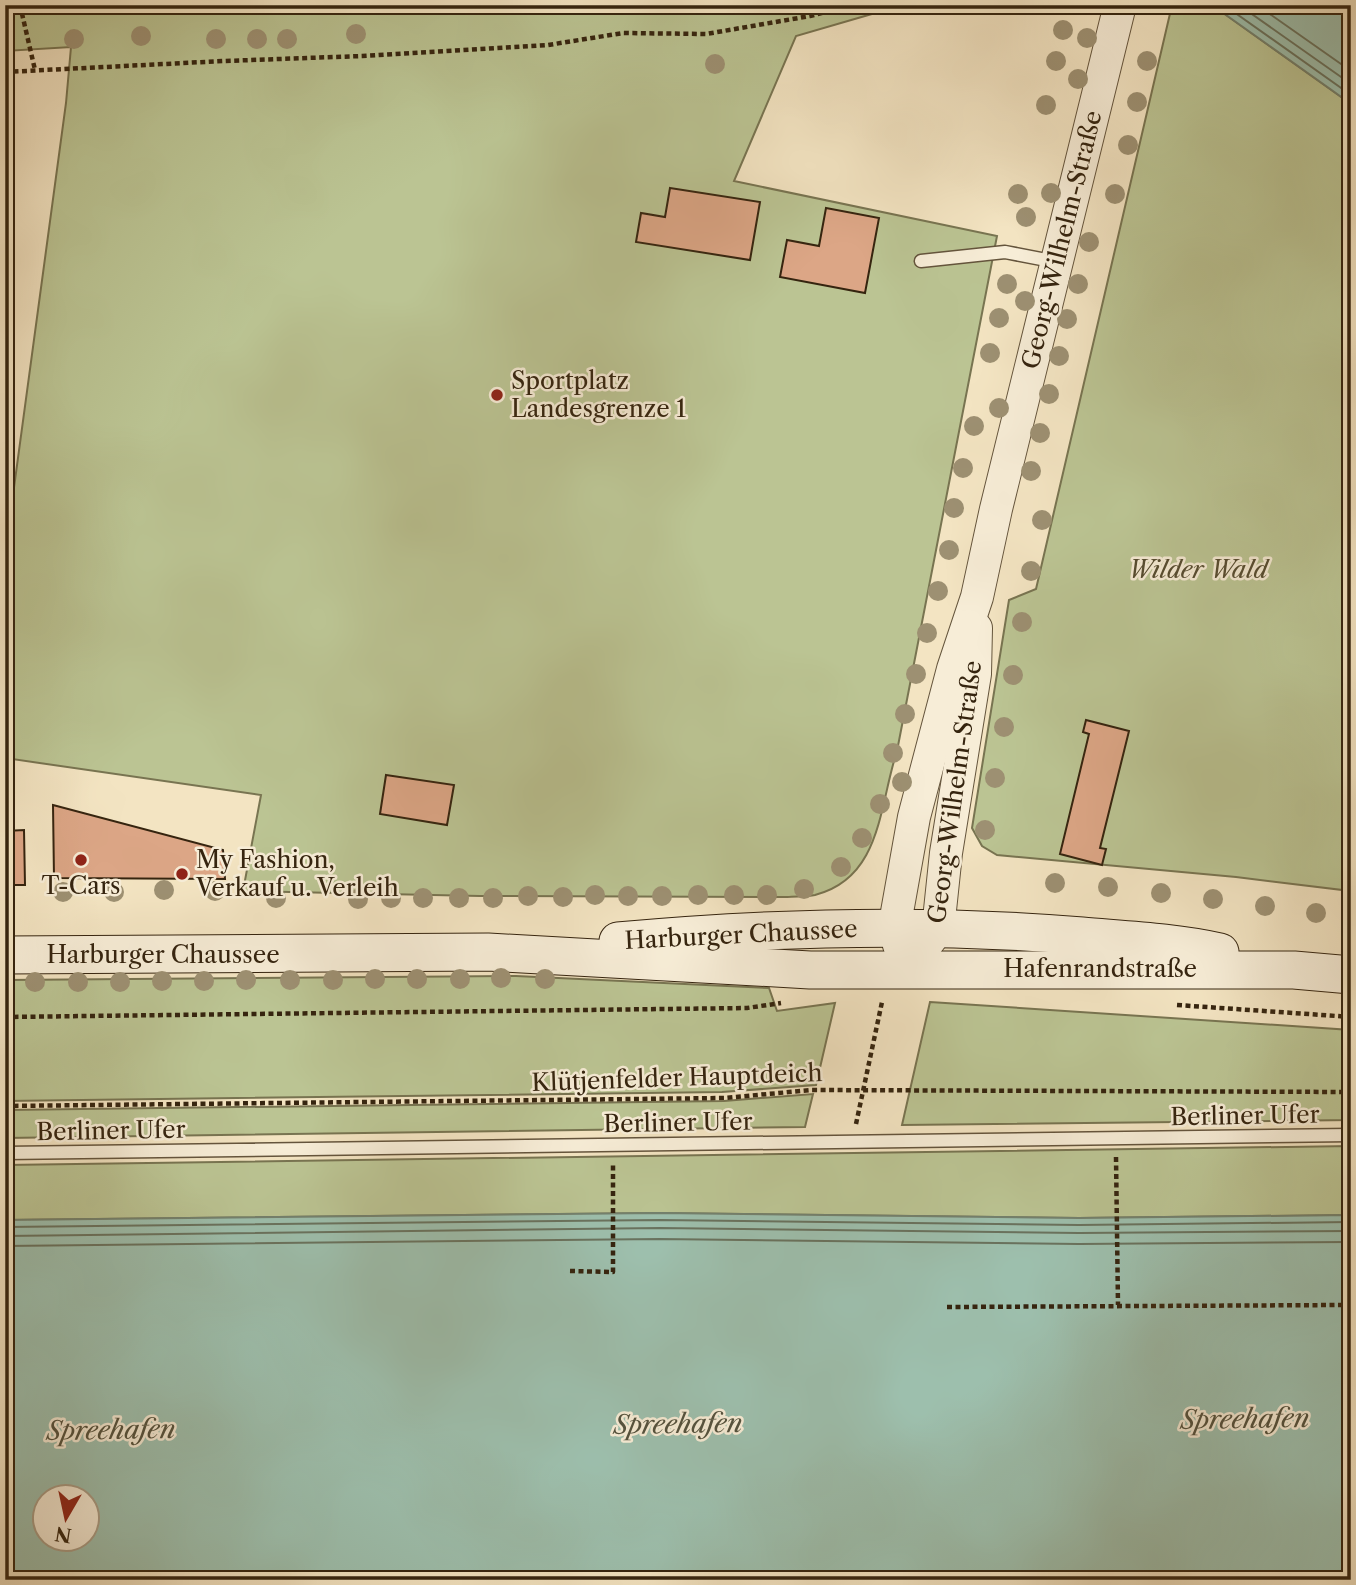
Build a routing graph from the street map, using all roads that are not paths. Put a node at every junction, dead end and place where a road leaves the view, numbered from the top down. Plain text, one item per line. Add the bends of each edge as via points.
1 (1120, 5) edge
2 (921, 261) dead end
3 (1057, 262) junction
4 (977, 597) junction
5 (894, 929) junction
6 (938, 929) junction
7 (995, 929) joint
8 (488, 952) junction
9 (5, 956) edge
10 (907, 970) junction
11 (1294, 970) junction
12 (1351, 975) edge
13 (1351, 1135) edge
14 (5, 1153) edge

1 - 3 street, Georg-Wilhelm-Straße
2 - 3 lane via 1005,252
3 - 4 street, Georg-Wilhelm-Straße
4 - 5 street, Georg-Wilhelm-Straße via 914,817
4 - 6 street, Georg-Wilhelm-Straße via 975,674
5 - 6 main road, Harburger Chaussee
5 - 8 main road, Harburger Chaussee via 722,932
5 - 10 street, Georg-Wilhelm-Straße
6 - 7 main road, Harburger Chaussee
6 - 10 street, Georg-Wilhelm-Straße
7 - 11 main road, Hafenrandstraße via 1185,944
8 - 9 main road, Harburger Chaussee
8 - 10 main road, Harburger Chaussee via 810,970
10 - 11 main road, Hafenrandstraße
11 - 12 main road, Hafenrandstraße
13 - 14 lane, Berliner Ufer

